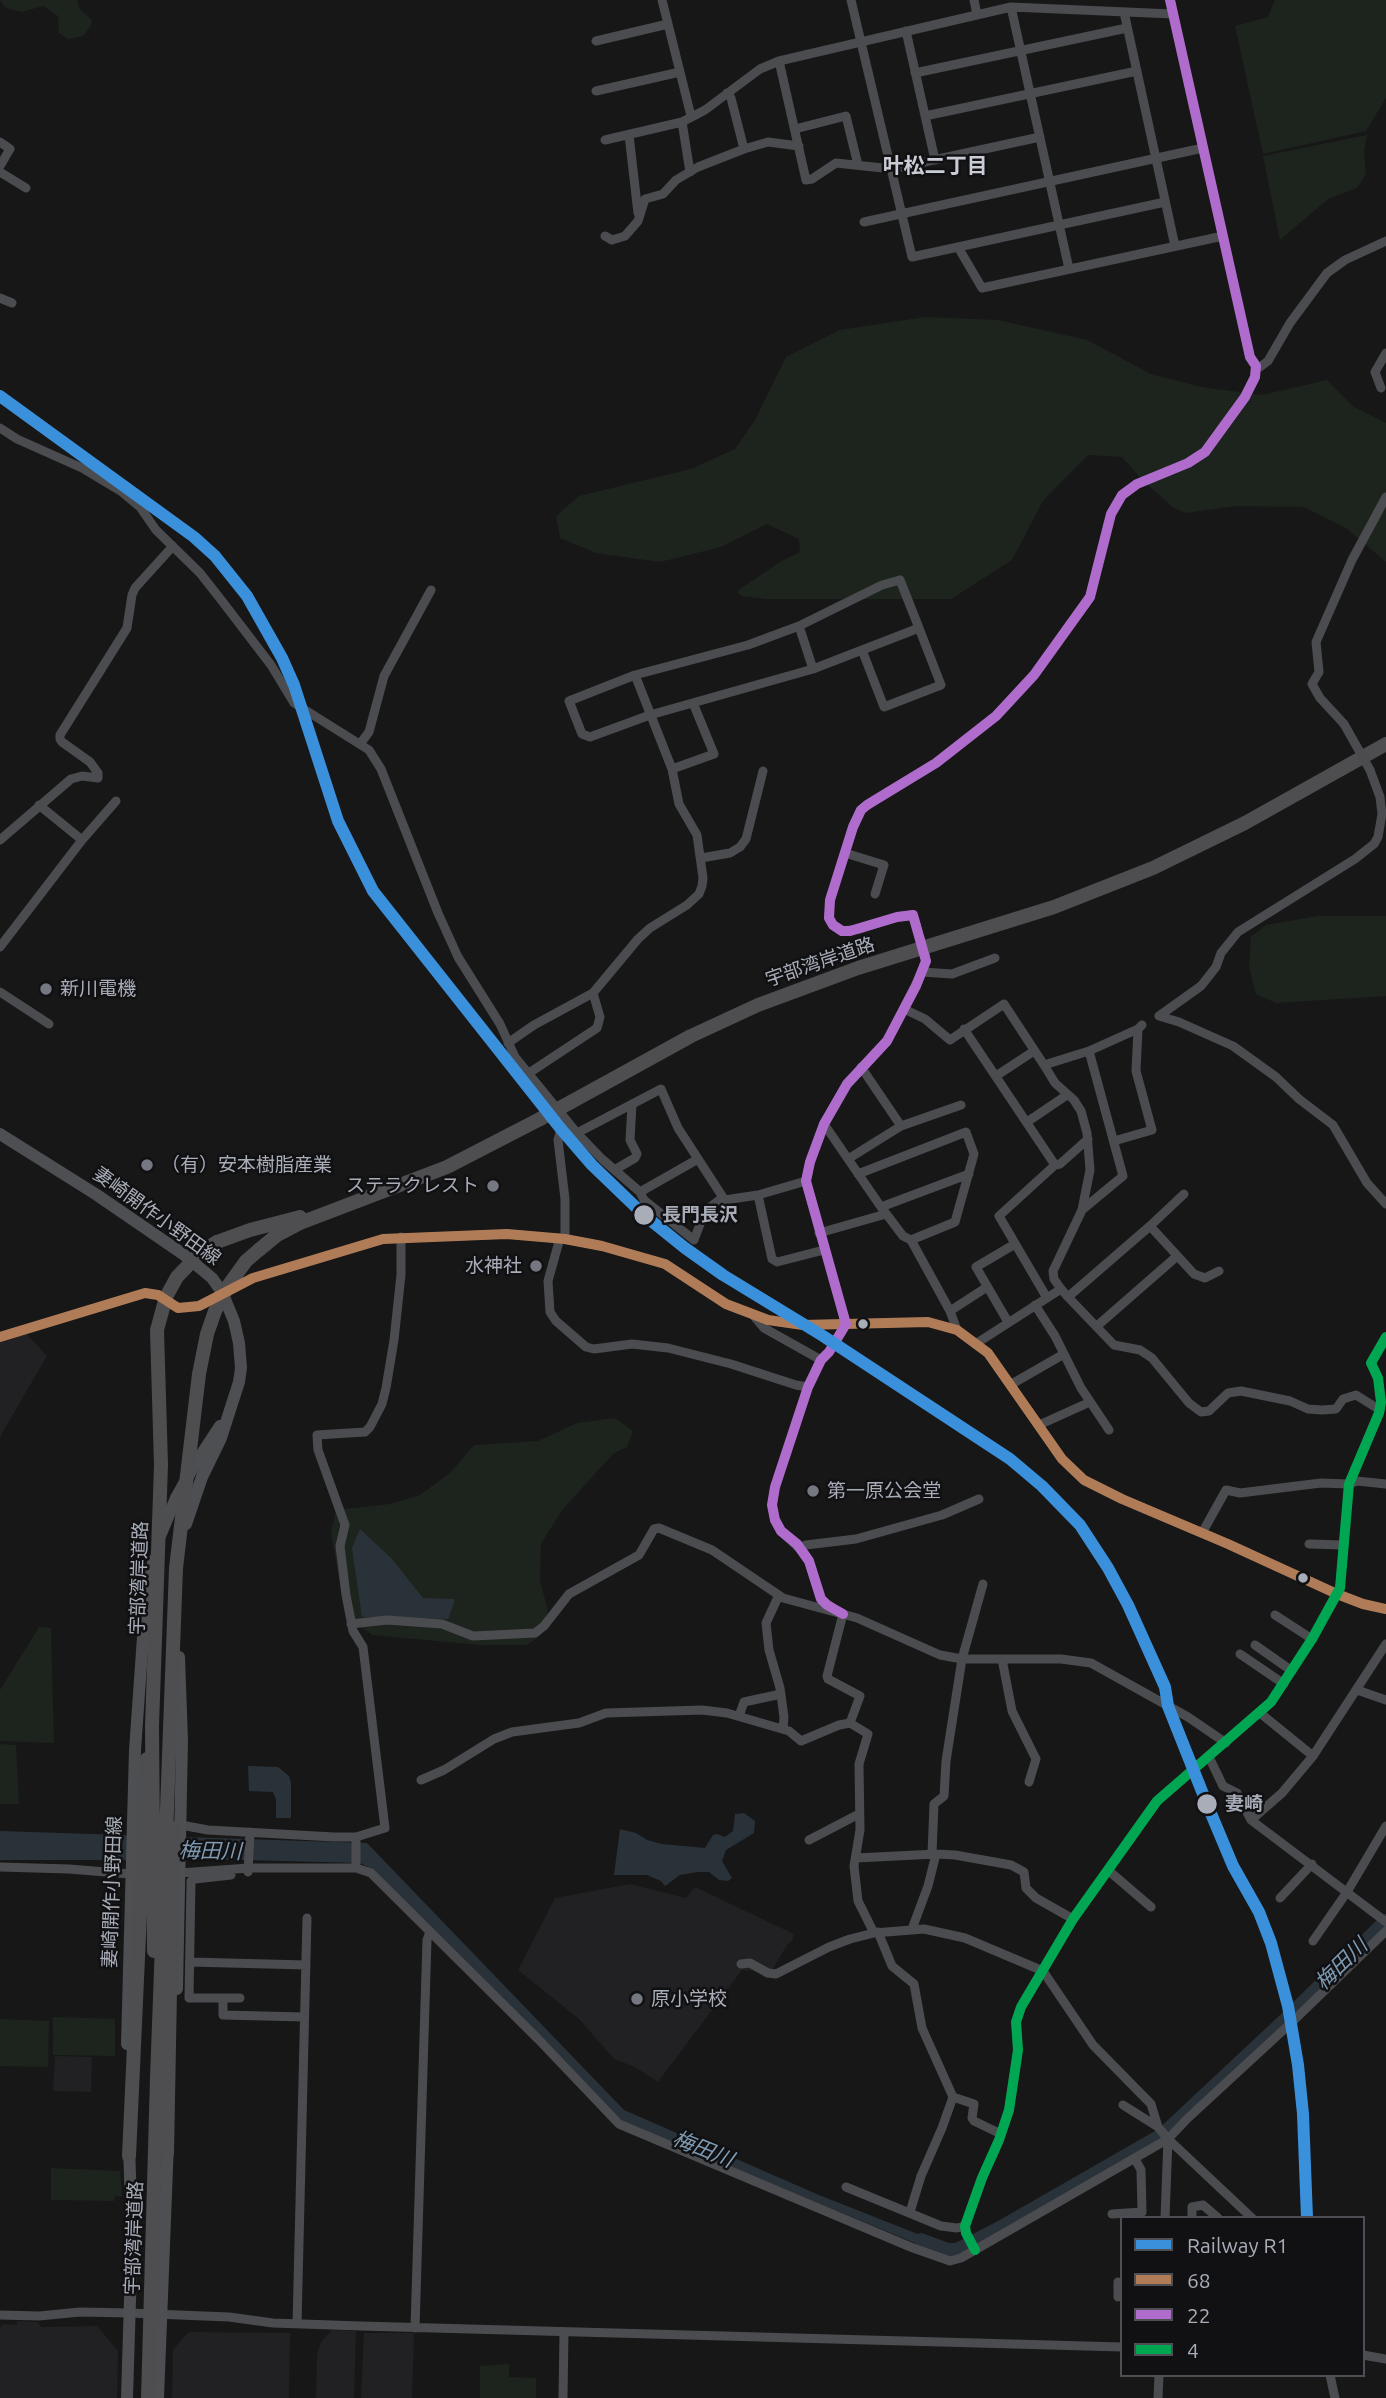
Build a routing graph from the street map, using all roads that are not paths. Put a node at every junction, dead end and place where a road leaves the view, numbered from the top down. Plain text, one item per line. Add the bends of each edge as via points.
1 (663, 0) edge
2 (851, 0) edge
3 (974, 0) edge
4 (1170, 0) edge
5 (1011, 7) junction
6 (1124, 12) junction
7 (1173, 13) junction
8 (977, 15) junction
9 (668, 24) junction
10 (1127, 28) junction
11 (906, 31) junction
12 (596, 41) dead end
13 (862, 41) junction
14 (1021, 51) junction
15 (779, 61) junction
16 (1137, 71) junction
17 (680, 72) junction
18 (915, 73) junction
19 (596, 91) dead end
20 (727, 93) junction
21 (1030, 94) junction
22 (691, 116) junction
23 (925, 116) junction
24 (682, 122) junction
25 (795, 129) junction
26 (629, 135) junction
27 (1040, 137) junction
28 (605, 140) dead end
29 (0, 142) edge
30 (799, 146) junction
31 (1203, 148) junction
32 (744, 149) junction
33 (1156, 158) junction
34 (935, 160) junction
35 (858, 165) junction
36 (0, 166) edge
37 (891, 169) junction
38 (0, 172) edge
39 (690, 172) junction
40 (1050, 181) junction
41 (26, 188) dead end
42 (1165, 202) junction
43 (902, 213) junction
44 (639, 215) junction
45 (864, 222) dead end
46 (1059, 226) junction
47 (605, 236) dead end
48 (1223, 236) junction
49 (1386, 241) edge
50 (1175, 246) junction
51 (958, 247) junction
52 (1069, 269) junction
53 (0, 298) edge
54 (12, 303) dead end
55 (1386, 353) edge
56 (1256, 366) junction
57 (1381, 388) dead end
58 (0, 428) edge
59 (1386, 497) edge
60 (173, 546) junction
61 (431, 590) dead end
62 (799, 626) junction
63 (919, 628) junction
64 (862, 650) junction
65 (813, 669) junction
66 (635, 675) junction
67 (693, 703) junction
68 (650, 715) junction
69 (360, 744) junction
70 (1386, 744) edge
71 (672, 769) junction
72 (763, 771) dead end
73 (116, 801) dead end
74 (39, 805) junction
75 (1384, 815) edge
76 (0, 839) edge
77 (82, 840) junction
78 (845, 853) junction
79 (701, 858) junction
80 (874, 894) dead end
81 (916, 925) dead end
82 (0, 947) edge
83 (925, 952) tunnel mouth
84 (995, 958) dead end
85 (922, 972) junction
86 (0, 992) edge
87 (593, 993) junction
88 (904, 1009) junction
89 (49, 1024) dead end
90 (964, 1029) junction
91 (509, 1043) junction
92 (1034, 1051) junction
93 (1089, 1051) junction
94 (1044, 1065) junction
95 (861, 1068) junction
96 (529, 1073) junction
97 (996, 1076) junction
98 (1067, 1095) junction
99 (632, 1104) junction
100 (961, 1104) dead end
101 (567, 1121) junction
102 (1027, 1122) junction
103 (824, 1124) junction
104 (901, 1126) junction
105 (577, 1132) junction
106 (0, 1134) edge
107 (1088, 1139) junction
108 (1114, 1141) junction
109 (698, 1159) junction
110 (848, 1159) junction
111 (1055, 1165) junction
112 (615, 1169) junction
113 (858, 1174) junction
114 (969, 1174) junction
115 (806, 1181) junction
116 (640, 1192) junction
117 (1184, 1194) dead end
118 (758, 1195) junction
119 (724, 1199) junction
120 (352, 1203) junction
121 (1386, 1204) edge
122 (1082, 1210) junction
123 (884, 1211) junction
124 (1150, 1226) junction
125 (819, 1233) junction
126 (401, 1237) junction
127 (563, 1238) junction
128 (911, 1240) junction
129 (1015, 1244) junction
130 (824, 1250) junction
131 (1177, 1257) junction
132 (1219, 1271) dead end
133 (987, 1287) junction
134 (1060, 1289) junction
135 (222, 1292) junction
136 (1068, 1297) junction
137 (1047, 1298) junction
138 (1035, 1305) junction
139 (950, 1311) junction
140 (754, 1316) junction
141 (1008, 1322) junction
142 (846, 1324) junction
143 (1097, 1326) junction
144 (957, 1331) junction
145 (0, 1336) edge
146 (1386, 1337) edge
147 (977, 1343) junction
148 (1064, 1354) junction
149 (821, 1360) junction
150 (1010, 1385) junction
151 (808, 1387) junction
152 (1090, 1402) junction
153 (231, 1408) junction
154 (1380, 1410) junction
155 (1039, 1425) junction
156 (1109, 1430) dead end
157 (1349, 1484) junction
158 (1386, 1484) edge
159 (979, 1499) dead end
160 (1202, 1532) junction
161 (1309, 1544) dead end
162 (1344, 1545) junction
163 (799, 1548) junction
164 (983, 1584) dead end
165 (1337, 1594) junction
166 (779, 1595) junction
167 (1386, 1609) edge
168 (843, 1615) junction
169 (1275, 1615) dead end
170 (351, 1624) junction
171 (1312, 1639) junction
172 (1386, 1644) edge
173 (1255, 1645) dead end
174 (1240, 1654) dead end
175 (962, 1659) junction
176 (1002, 1659) junction
177 (1292, 1671) junction
178 (170, 1680) junction
179 (1284, 1684) junction
180 (1357, 1690) junction
181 (781, 1694) junction
182 (1386, 1700) edge
183 (1260, 1713) junction
184 (739, 1716) junction
185 (850, 1723) junction
186 (152, 1726) junction
187 (783, 1729) junction
188 (1226, 1743) junction
189 (1312, 1756) junction
190 (1209, 1757) junction
191 (421, 1780) dead end
192 (1029, 1782) dead end
193 (859, 1814) junction
194 (1251, 1820) junction
195 (181, 1826) junction
196 (1386, 1826) edge
197 (249, 1835) junction
198 (356, 1838) junction
199 (809, 1840) dead end
200 (934, 1854) junction
201 (856, 1858) junction
202 (1311, 1864) junction
203 (249, 1866) junction
204 (356, 1866) junction
205 (0, 1867) edge
206 (1109, 1871) junction
207 (180, 1872) junction
208 (131, 1874) junction
209 (1348, 1892) junction
210 (1280, 1898) dead end
211 (1151, 1907) dead end
212 (307, 1918) dead end
213 (1384, 1918) edge
214 (1073, 1919) junction
215 (912, 1929) junction
216 (1386, 1931) edge
217 (430, 1932) junction
218 (876, 1933) junction
219 (1313, 1941) dead end
220 (190, 1962) junction
221 (741, 1964) dead end
222 (306, 1965) junction
223 (1043, 1971) junction
224 (223, 1998) junction
225 (240, 1998) dead end
226 (304, 2017) junction
227 (157, 2078) junction
228 (953, 2097) junction
229 (1123, 2105) dead end
230 (1163, 2133) junction
231 (1001, 2134) junction
232 (167, 2154) junction
233 (129, 2156) junction
234 (1135, 2159) junction
235 (846, 2187) dead end
236 (910, 2212) junction
237 (1112, 2214) dead end
238 (1165, 2216) edge
239 (1192, 2216) edge
240 (1216, 2216) edge
241 (1250, 2216) edge
242 (966, 2230) junction
243 (974, 2247) junction
244 (129, 2313) junction
245 (160, 2314) junction
246 (0, 2315) edge
247 (297, 2324) junction
248 (415, 2328) junction
249 (564, 2332) junction
250 (1120, 2347) edge
251 (1365, 2356) edge
252 (1386, 2359) edge
253 (1159, 2377) edge
254 (1330, 2377) edge
255 (127, 2398) edge
256 (148, 2398) edge
257 (158, 2398) edge
258 (563, 2398) edge
259 (1158, 2398) edge
260 (1335, 2398) edge

1 - 9 street
2 - 13 street
3 - 8 street
4 - 7 street
5 - 6 street
5 - 8 street
5 - 14 street
6 - 7 street
6 - 10 street
7 - 31 street
8 - 11 street
9 - 12 street
9 - 17 street
10 - 14 street
10 - 16 street
11 - 13 street
11 - 18 street
13 - 15 street
13 - 37 street
14 - 18 street
14 - 21 street
15 - 20 street
15 - 25 street
16 - 21 street
16 - 33 street
17 - 19 street
17 - 22 street
18 - 23 street
20 - 22 street
20 - 32 street
21 - 23 street
21 - 27 street
22 - 24 street
23 - 34 street
24 - 26 street
24 - 39 street
25 - 30 street
25 - 35 street via 846,116
26 - 28 street
26 - 44 street
27 - 34 street
27 - 40 street
29 - 36 street via 10,149
30 - 32 street via 768,142
30 - 35 street via 806,180 832,164
31 - 33 street
31 - 48 street
32 - 39 street
33 - 40 street
33 - 42 street
34 - 37 street
35 - 37 street
37 - 43 street
38 - 41 street
39 - 44 street via 663,194 645,199
40 - 43 street
40 - 46 street
42 - 46 street
42 - 50 street
43 - 45 street
43 - 51 street via 912,257
44 - 47 street via 625,236 612,240
46 - 51 street
46 - 52 street
48 - 50 street
48 - 56 street via 1250,357
49 - 56 street via 1326,273 1268,361
50 - 52 street
51 - 52 street via 982,288
53 - 54 street
55 - 57 street via 1375,372
56 - 78 street via 1245,397 1205,452 1122,495 1111,514 1090,597 1034,675 996,716 936,763 861,810
58 - 60 street via 122,492
59 - 75 street, bridge via 1316,642 1320,665 1312,684 1344,724 1370,770
60 - 69 street via 222,601 294,703
60 - 74 street via 135,588 127,628 60,735 96,768 98,778 75,777
61 - 69 street via 384,676 369,732
62 - 63 street via 900,580
62 - 65 street
62 - 66 street via 748,645
63 - 64 street
63 - 64 street via 941,685 884,707
64 - 65 street
65 - 67 street
66 - 68 street
66 - 68 street via 569,701 582,734 590,737
67 - 68 street
67 - 71 street via 714,754
68 - 71 street
69 - 91 street via 381,769 458,957
70 - 120 highway, 宇部湾岸道路, bridge via 1153,868 1064,903 758,1005 447,1167
71 - 79 street via 679,804 697,835
72 - 79 street via 746,839 730,853
73 - 77 street
74 - 76 street
74 - 77 street
75 - 121 street via 1374,844 1238,932 1201,986 1159,1016 1233,1046 1276,1077 1333,1125 1367,1183
77 - 82 street
78 - 80 street via 884,865
78 - 81 street via 830,900 828,918 833,925 850,931 913,915
79 - 87 street via 699,894 638,939
83 - 85 street
84 - 85 street via 952,974
85 - 88 street
86 - 89 street
87 - 91 street
87 - 96 street via 600,1017 597,1028
88 - 90 street via 950,1040
88 - 95 street via 887,1041
90 - 92 street via 1004,1004
90 - 97 street
91 - 96 street
92 - 94 street
92 - 97 street
93 - 94 street
93 - 108 street
93 - 108 street via 1140,1027 1136,1071 1152,1130
94 - 98 street
95 - 103 street
95 - 104 street
96 - 101 street
97 - 102 street
98 - 102 street
98 - 107 street via 1081,1111
99 - 105 street
99 - 109 street via 662,1089 678,1128
99 - 112 street via 630,1140 635,1158
100 - 104 street
101 - 105 street
101 - 127 street via 558,1140 565,1199
102 - 111 street
103 - 110 street
103 - 115 street
104 - 110 street
105 - 112 street
106 - 135 main road, 妻崎開作小野田線 via 183,1254
107 - 111 street
107 - 122 street via 1090,1170
108 - 122 street via 1123,1176
109 - 116 street
109 - 119 street
110 - 113 street
111 - 129 street via 999,1216
112 - 116 street
113 - 114 street via 966,1132 974,1154
113 - 123 street
114 - 123 street
114 - 128 street via 955,1222
115 - 118 street
115 - 125 street
116 - 119 street via 694,1240 709,1208
117 - 124 street
118 - 119 street
118 - 130 street via 772,1259 777,1262
120 - 178 highway, 宇部湾岸道路, bridge via 292,1227 260,1249 222,1295 211,1321 202,1353 176,1568
120 - 186 highway, 宇部湾岸道路, bridge via 217,1242 177,1277 166,1297 157,1330 160,1497
122 - 134 street via 1053,1271
123 - 125 street
123 - 128 street
124 - 131 street
124 - 136 street
125 - 130 street
126 - 127 street via 507,1234
126 - 135 street via 306,1261
126 - 170 street via 394,1340 382,1404 365,1432 317,1435 318,1450 345,1525 340,1546
127 - 140 street via 665,1264 716,1298
127 - 151 street via 548,1281 550,1312 586,1347 632,1344 668,1348
128 - 139 street
129 - 133 street via 976,1267
129 - 137 street
130 - 142 street
131 - 132 street via 1194,1275 1205,1278
131 - 143 street
133 - 139 street
133 - 141 street
134 - 136 street
134 - 137 street
135 - 145 street via 199,1306 178,1308 158,1295 145,1293
135 - 153 main road, 妻崎開作小野田線 via 234,1321 241,1358
136 - 143 street
137 - 138 street
138 - 141 street
138 - 148 street
139 - 144 street
140 - 142 street via 785,1323
140 - 149 street via 764,1328
141 - 147 street
142 - 144 street via 928,1322
142 - 149 street
143 - 154 street via 1114,1345 1140,1350 1152,1358 1201,1412 1209,1411 1228,1393 1241,1391 1322,1410 1335,1409 1343,1399 1356,1395
144 - 147 street
146 - 154 street via 1371,1363 1378,1378
147 - 150 street
148 - 150 street
148 - 152 street
149 - 151 street
150 - 155 street
151 - 163 street via 772,1505 781,1531
152 - 155 street
152 - 156 street
153 - 195 main road, 妻崎開作小野田線 via 183,1535
153 - 208 main road, 妻崎開作小野田線 via 176,1498 149,1577 135,1750
154 - 157 street
155 - 160 street via 1062,1459 1084,1479
157 - 158 street
157 - 160 street via 1240,1493 1226,1490
157 - 162 street
159 - 163 street via 942,1515 856,1539
160 - 165 street
161 - 162 street
162 - 165 street
163 - 168 street via 809,1561 821,1599
164 - 175 street
165 - 167 street
165 - 171 street
166 - 168 street
166 - 170 street via 712,1550 659,1528 639,1555 569,1594 535,1633 473,1636 442,1624 387,1620
166 - 181 street via 766,1623
168 - 175 street via 940,1656
168 - 185 street via 827,1676 860,1696
169 - 171 street
170 - 198 street via 363,1647 385,1828
171 - 177 street
172 - 180 street
173 - 177 street
174 - 179 street
175 - 176 street
175 - 200 street via 944,1796 934,1804
176 - 188 street via 1091,1663
176 - 192 street via 1012,1711 1036,1759
177 - 179 street
178 - 227 highway, 宇部湾岸道路, bridge
178 - 232 highway, bridge via 173,1855
179 - 183 street
180 - 182 street
180 - 189 street
181 - 184 street via 744,1702
181 - 187 street
183 - 188 street
183 - 189 street
184 - 187 street
184 - 191 street via 702,1710 606,1713 579,1723 512,1732
185 - 187 street via 801,1741
185 - 193 street via 867,1734 859,1764
186 - 227 highway, 宇部湾岸道路, bridge
186 - 233 highway, bridge via 144,1804
188 - 190 street
189 - 194 street via 1282,1793
190 - 194 street via 1223,1786 1237,1793
190 - 206 street via 1157,1801
193 - 199 street
193 - 201 street
194 - 202 street
195 - 197 street
195 - 207 main road, 妻崎開作小野田線
196 - 209 street
197 - 198 street
197 - 203 street
198 - 204 street
200 - 201 street
200 - 214 street via 1011,1865 1024,1872 1026,1888 1036,1898
200 - 215 street
201 - 218 street via 858,1901
202 - 209 street
202 - 210 street
203 - 204 street
203 - 207 street
203 - 220 street via 248,1873 191,1881
204 - 217 street via 380,1880
205 - 208 street
206 - 211 street
206 - 214 street
207 - 232 main road, 妻崎開作小野田線 via 176,2043
208 - 233 main road, 妻崎開作小野田線
209 - 213 street
209 - 219 street
212 - 222 street
214 - 223 street
215 - 218 street
215 - 223 street via 965,1938
216 - 230 street via 1188,2118
217 - 243 street via 619,2124 934,2256 950,2261
217 - 248 street
218 - 221 street via 830,1947 776,1974
218 - 228 street via 892,1966 914,1984 922,2028
220 - 222 street
220 - 224 street via 189,1998
222 - 226 street
223 - 230 street via 1093,2045 1151,2104
223 - 231 street via 1018,2015 1018,2050
224 - 225 street
224 - 226 street via 223,2015
226 - 247 street
227 - 256 highway, 宇部湾岸道路, bridge
228 - 231 street via 974,2104 972,2118
228 - 236 street
229 - 230 street
230 - 234 street
230 - 238 street
230 - 241 street
231 - 242 street
232 - 245 main road, 妻崎開作小野田線
233 - 244 main road, 妻崎開作小野田線
234 - 237 street via 1141,2170 1142,2212
234 - 243 street
235 - 236 street
236 - 242 street via 948,2228
239 - 240 street via 1192,2207 1203,2205
242 - 243 street
244 - 245 street
244 - 246 street
244 - 255 main road, 妻崎開作小野田線
245 - 247 street
245 - 257 main road, 妻崎開作小野田線
247 - 248 street
248 - 249 street
249 - 250 street
249 - 258 street
251 - 252 street
253 - 259 street
254 - 260 street

